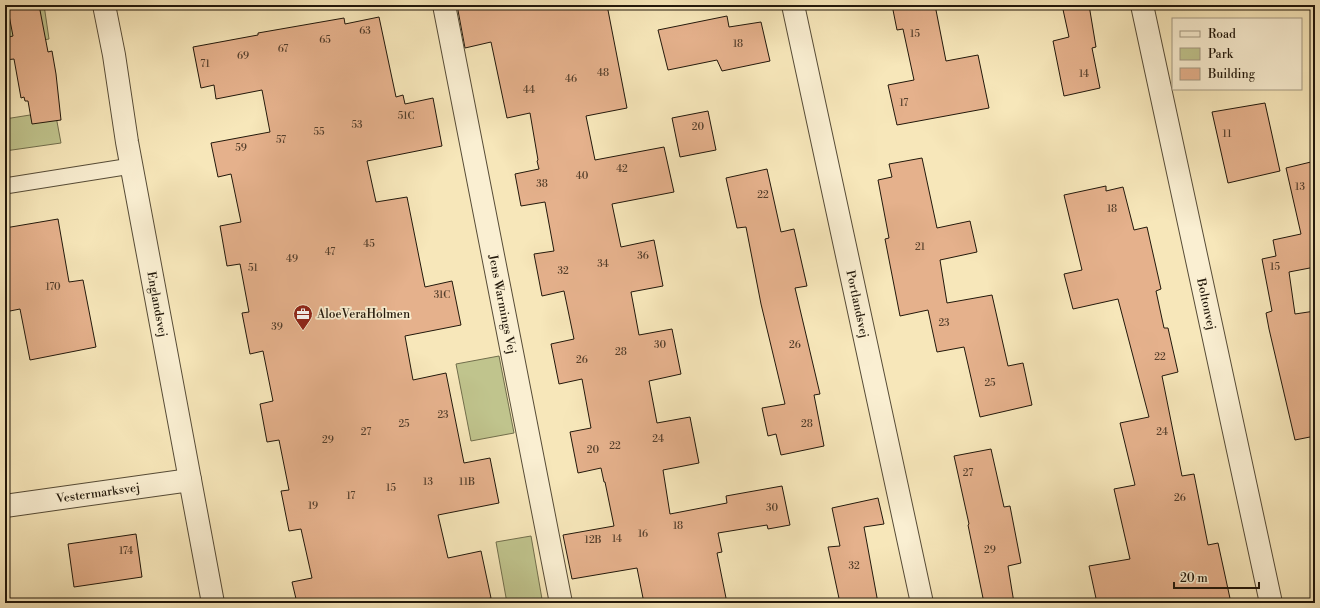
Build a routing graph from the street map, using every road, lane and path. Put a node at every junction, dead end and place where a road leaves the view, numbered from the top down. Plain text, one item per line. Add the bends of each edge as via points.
1 (104, 5) edge
2 (444, 5) edge
3 (793, 5) edge
4 (1142, 5) edge
5 (131, 166) junction
6 (5, 186) edge
7 (190, 480) junction
8 (5, 506) edge
9 (213, 603) edge
10 (561, 603) edge
11 (922, 603) edge
12 (1271, 603) edge

1 - 5 street, Englandsvej
2 - 10 street, Jens Warmings Vej
3 - 11 street, Portlandsvej
4 - 12 street, Boltonvej
5 - 6 lane
5 - 7 street, Englandsvej
7 - 8 street, Vestermarksvej
7 - 9 street, Englandsvej

